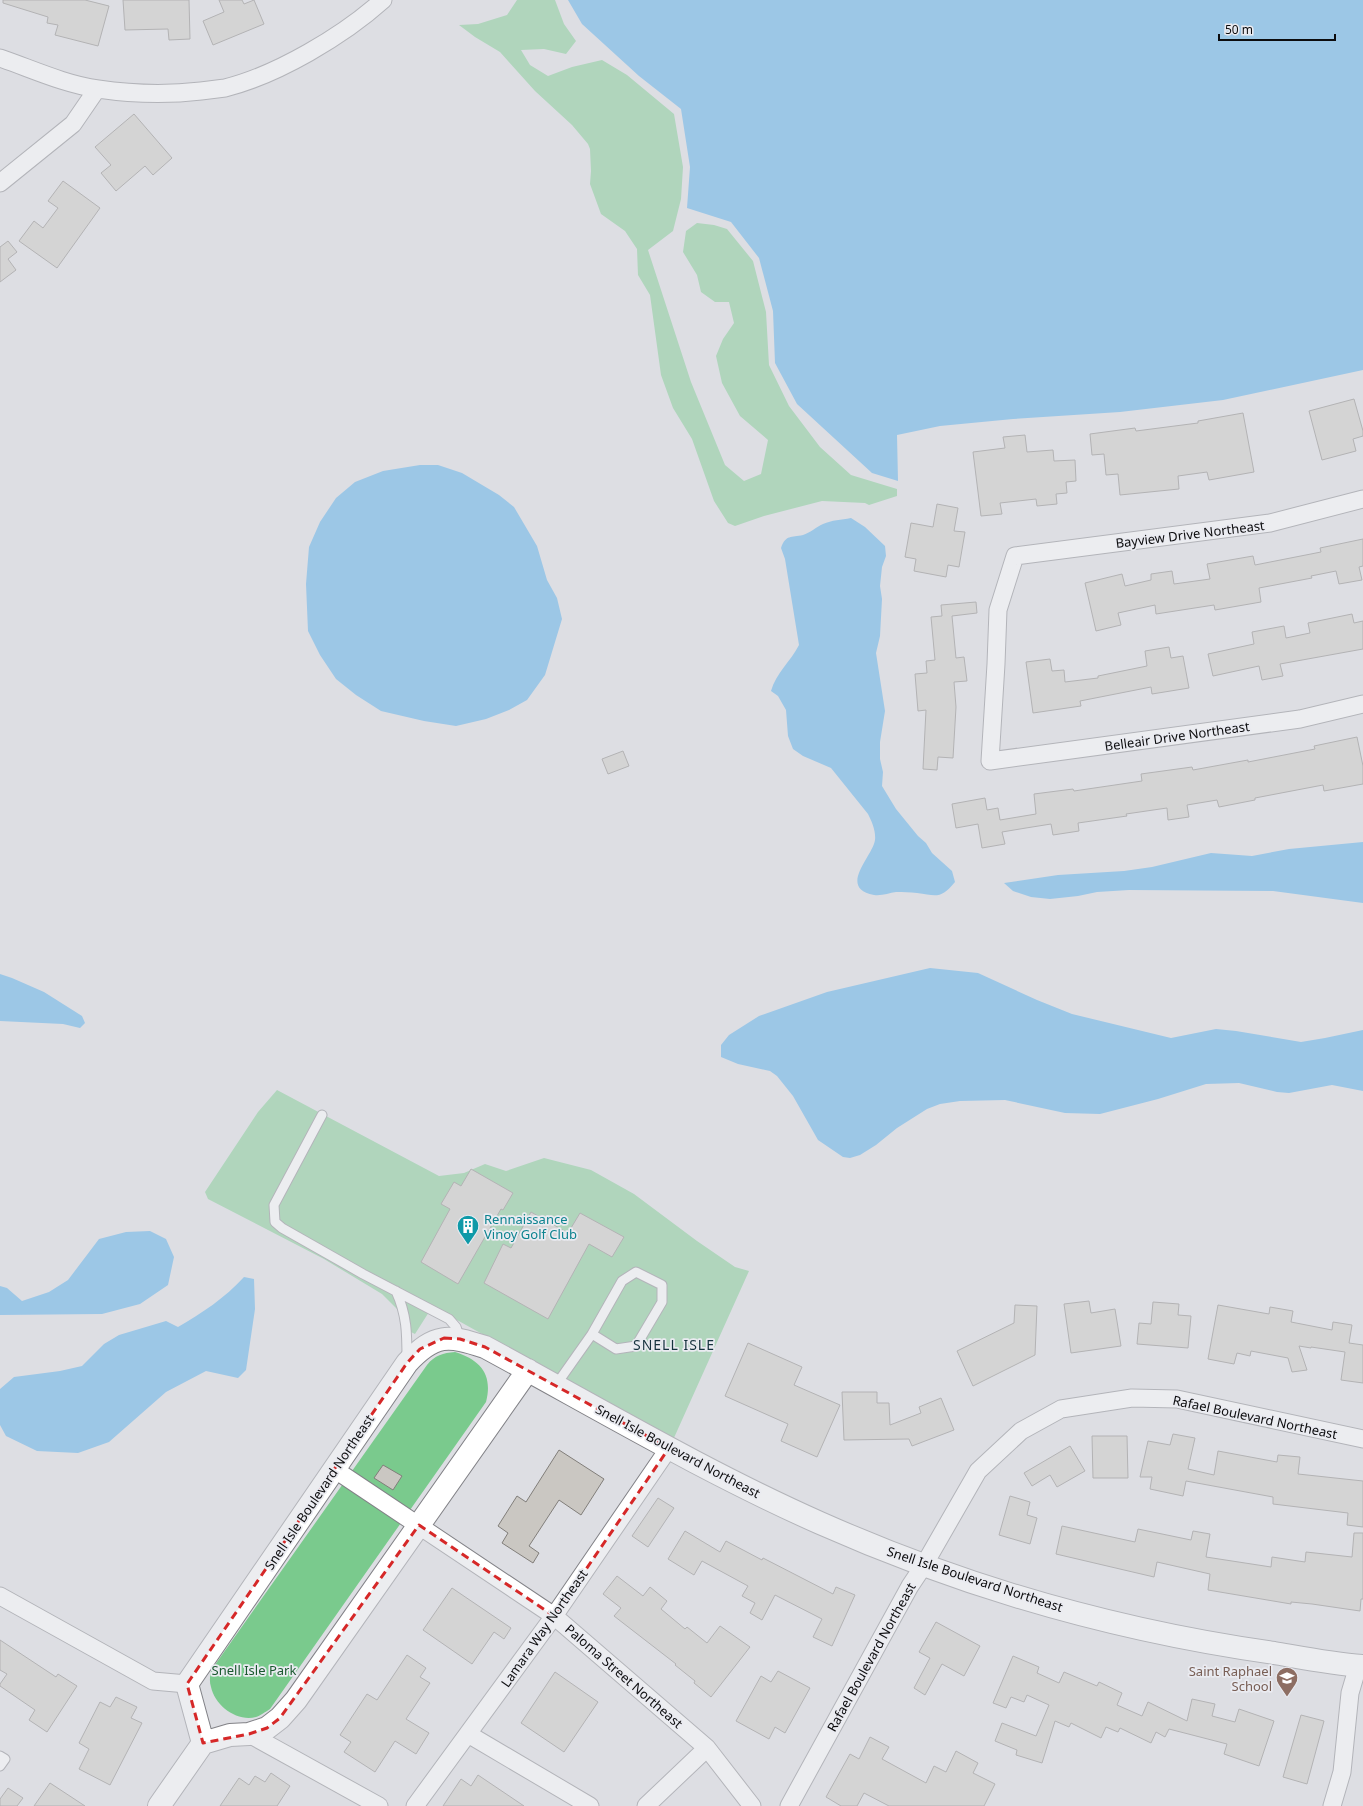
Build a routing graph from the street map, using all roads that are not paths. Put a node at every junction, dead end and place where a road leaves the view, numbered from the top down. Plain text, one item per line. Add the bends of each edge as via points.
1 (383, 0) edge
2 (0, 58) edge
3 (97, 89) junction
4 (0, 183) edge
5 (1363, 499) edge
6 (1363, 704) edge
7 (990, 761) joint
8 (322, 1115) dead end
9 (396, 1291) junction
10 (592, 1334) junction
11 (460, 1339) junction
12 (407, 1363) junction
13 (528, 1370) junction
14 (556, 1385) junction
15 (1363, 1439) edge
16 (669, 1448) junction
17 (334, 1469) junction
18 (419, 1525) junction
19 (924, 1565) junction
20 (0, 1596) edge
21 (554, 1616) junction
22 (1361, 1666) edge
23 (187, 1684) junction
24 (249, 1734) junction
25 (468, 1734) junction
26 (203, 1742) junction
27 (707, 1748) junction
28 (0, 1756) edge
29 (0, 1766) edge
30 (159, 1806) edge
31 (379, 1806) edge
32 (415, 1806) edge
33 (590, 1806) edge
34 (646, 1806) edge
35 (752, 1806) edge
36 (788, 1806) edge
37 (1332, 1806) edge

1 - 3 street via 307,54 262,75 224,88 176,94
2 - 3 street via 51,77
3 - 4 street via 73,124
5 - 7 street, Bayview Drive Northeast via 1270,523 1015,556 998,610
6 - 7 street, Belleair Drive Northeast via 1300,719
8 - 9 lane via 274,1205 275,1222
9 - 11 lane via 449,1319 456,1327
9 - 12 lane via 403,1306 407,1328
10 - 10 lane via 622,1281 636,1272 662,1285 662,1302 636,1346 616,1349
10 - 14 lane
11 - 12 street, Snell Isle Boulevard Northeast via 444,1338 431,1342
11 - 13 street, Snell Isle Boulevard Northeast via 485,1347
12 - 17 street, Snell Isle Boulevard Northeast
13 - 14 street, Snell Isle Boulevard Northeast
13 - 18 street
14 - 16 street, Snell Isle Boulevard Northeast
15 - 19 street, Rafael Boulevard Northeast via 1177,1399 1132,1398 1061,1409 1021,1431 978,1471
16 - 19 street, Snell Isle Boulevard Northeast via 821,1523
16 - 21 street, Lamara Way Northeast
17 - 18 street, Paloma Street Northeast
17 - 23 street, Snell Isle Boulevard Northeast
18 - 21 street, Paloma Street Northeast
18 - 24 street via 296,1700 267,1728
19 - 22 street, Snell Isle Boulevard Northeast via 999,1590 1120,1624 1233,1647
19 - 36 street, Rafael Boulevard Northeast
20 - 23 street via 154,1681
21 - 25 street, Lamara Way Northeast
21 - 27 street, Paloma Street Northeast
22 - 37 street via 1350,1692 1342,1772
23 - 26 street
24 - 26 street via 230,1735
24 - 31 street
25 - 32 street, Lamara Way Northeast
25 - 33 street
26 - 30 street
27 - 34 street
27 - 35 street, Paloma Street Northeast
28 - 29 lane via 5,1759

